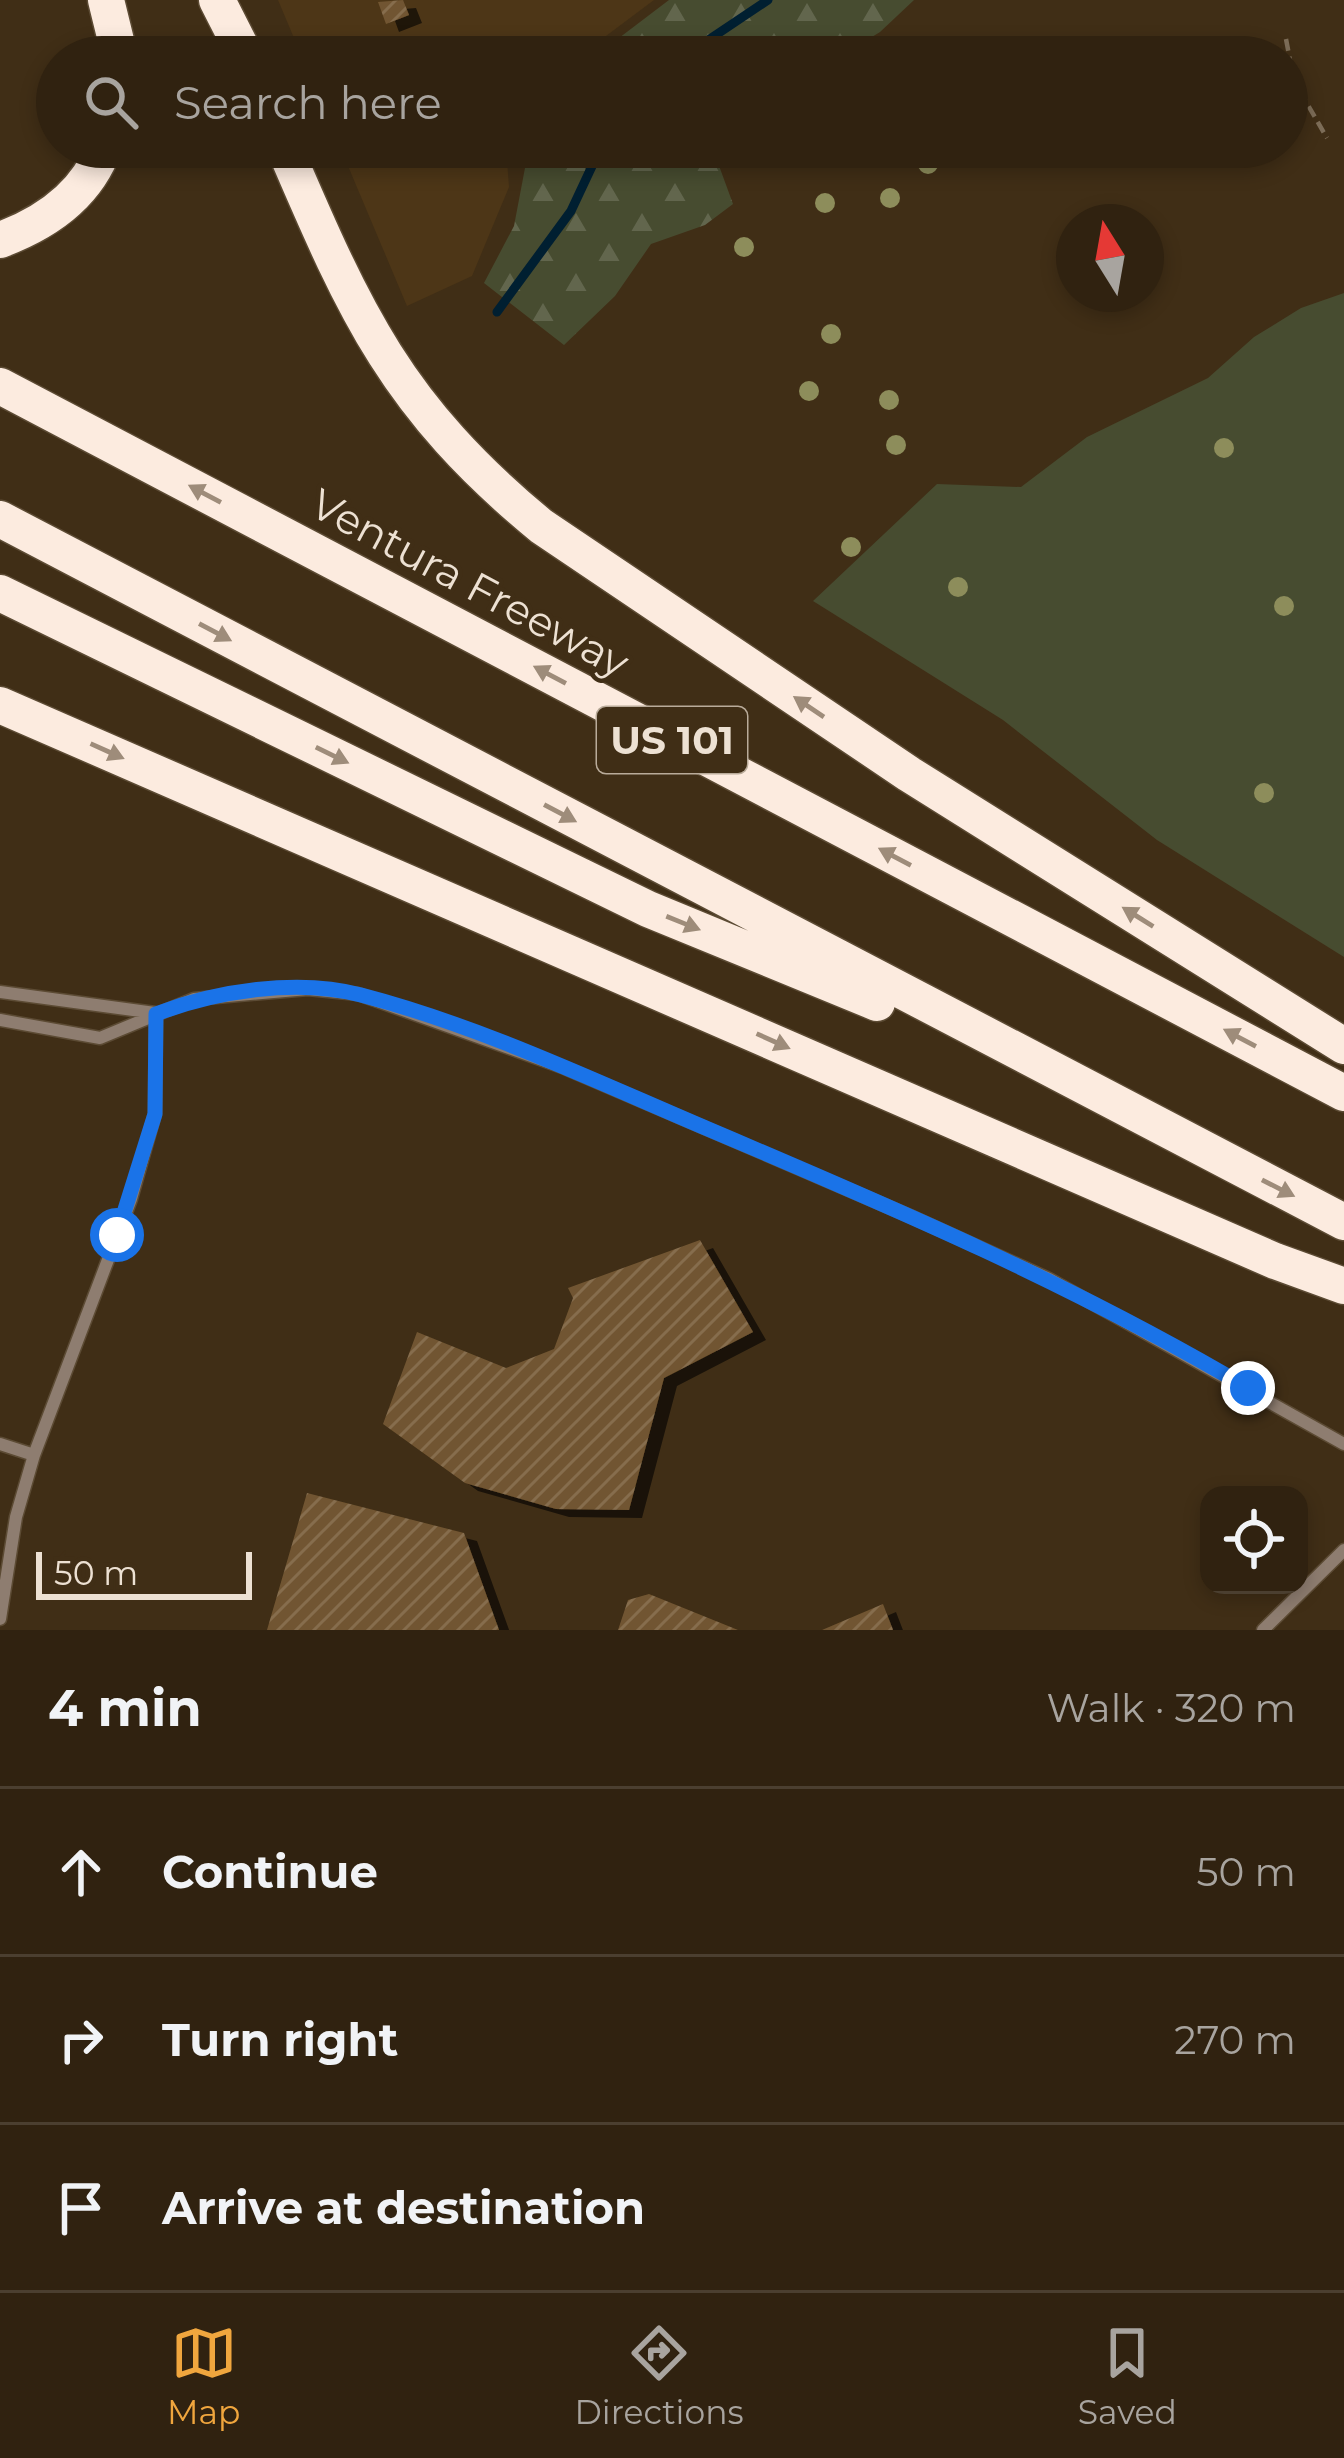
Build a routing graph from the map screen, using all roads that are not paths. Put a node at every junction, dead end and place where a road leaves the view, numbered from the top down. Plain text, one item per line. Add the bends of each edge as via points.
1 (106, 0) edge
2 (217, 0) edge
3 (115, 36) edge
4 (235, 36) edge
5 (91, 168) edge
6 (294, 168) edge
7 (0, 239) edge
8 (0, 386) edge
9 (0, 519) edge
10 (0, 593) edge
11 (0, 704) edge
12 (0, 992) edge
13 (156, 1014) junction
14 (0, 1020) edge
15 (1344, 1046) edge
16 (1077, 1085) junction
17 (1344, 1093) edge
18 (1344, 1222) edge
19 (1344, 1286) edge
20 (0, 1444) edge
21 (1344, 1444) edge
22 (34, 1455) junction
23 (1344, 1550) edge
24 (0, 1619) edge
25 (1263, 1630) edge

1 - 3 highway
2 - 4 highway
5 - 7 highway via 70,201
15 -> 6 highway via 890,761 541,526 484,479 442,437 372,340
17 -> 8 highway, Ventura Freeway / US 101
9 -> 16 highway, US 101
10 -> 16 highway via 648,909
11 -> 19 highway
12 - 13 lane
13 - 14 lane via 100,1038
13 - 21 lane via 194,999 263,991 358,994 542,1058 1049,1280
13 - 22 lane via 158,1079 147,1145
16 -> 18 highway, US 101
20 - 22 lane
22 - 24 lane
23 - 25 lane

